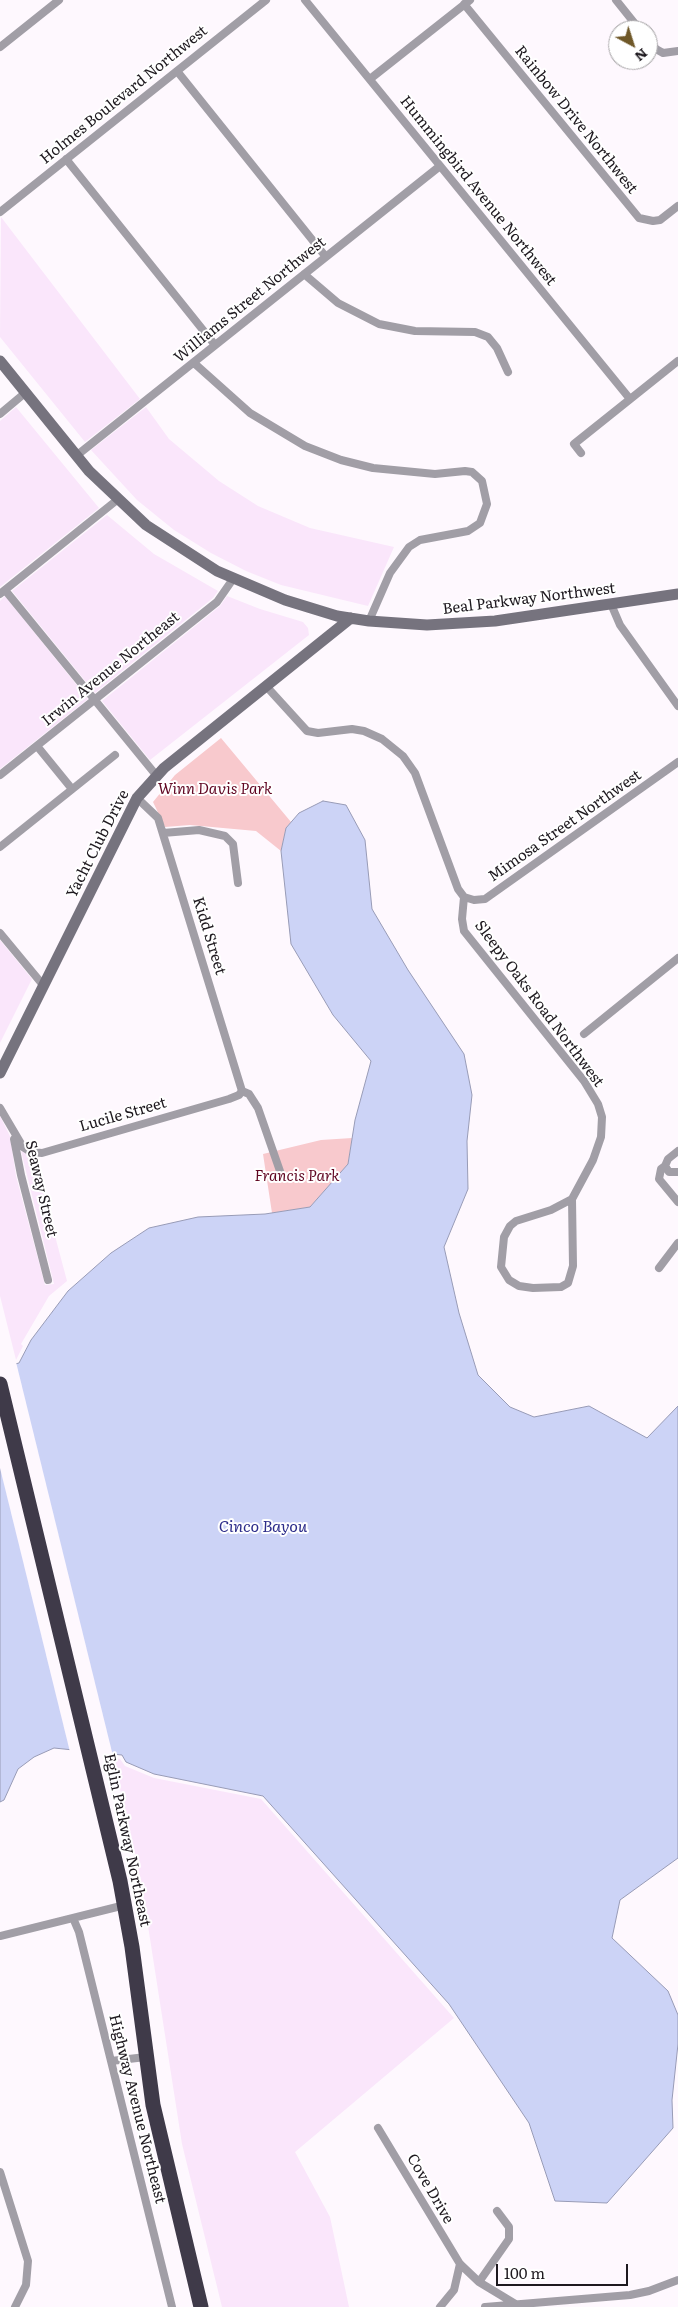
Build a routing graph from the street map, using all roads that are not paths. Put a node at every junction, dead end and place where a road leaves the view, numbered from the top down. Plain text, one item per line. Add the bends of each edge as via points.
1 (59, 0) edge
2 (266, 0) edge
3 (305, 0) edge
4 (616, 0) edge
5 (467, 2) edge
6 (632, 20) edge
7 (0, 47) edge
8 (658, 50) edge
9 (678, 51) edge
10 (177, 71) junction
11 (370, 79) junction
12 (66, 159) junction
13 (440, 166) junction
14 (678, 206) edge
15 (0, 212) edge
16 (326, 257) junction
17 (304, 274) junction
18 (215, 345) junction
19 (0, 361) edge
20 (678, 361) edge
21 (194, 362) junction
22 (508, 372) dead end
23 (25, 393) junction
24 (630, 399) junction
25 (0, 414) edge
26 (581, 453) dead end
27 (76, 456) junction
28 (117, 500) junction
29 (233, 580) junction
30 (3, 592) edge
31 (678, 594) edge
32 (611, 604) junction
33 (351, 618) junction
34 (369, 621) junction
35 (266, 686) junction
36 (95, 700) junction
37 (678, 706) edge
38 (37, 746) junction
39 (114, 755) dead end
40 (678, 762) edge
41 (0, 775) edge
42 (156, 776) junction
43 (72, 790) junction
44 (137, 798) junction
45 (163, 833) junction
46 (0, 847) edge
47 (238, 883) dead end
48 (464, 897) junction
49 (0, 933) edge
50 (678, 958) edge
51 (43, 985) junction
52 (584, 1034) dead end
53 (0, 1073) edge
54 (242, 1091) junction
55 (0, 1108) edge
56 (16, 1137) junction
57 (678, 1151) edge
58 (666, 1166) junction
59 (678, 1172) edge
60 (282, 1174) dead end
61 (572, 1199) junction
62 (678, 1202) edge
63 (678, 1243) edge
64 (658, 1268) dead end
65 (48, 1280) dead end
66 (0, 1384) edge
67 (125, 1905) junction
68 (73, 1918) junction
69 (0, 1936) edge
70 (146, 2057) junction
71 (112, 2061) junction
72 (378, 2128) dead end
73 (0, 2172) edge
74 (497, 2211) dead end
75 (460, 2264) junction
76 (678, 2280) edge
77 (479, 2282) junction
78 (517, 2305) junction
79 (15, 2307) edge
80 (172, 2307) edge
81 (201, 2307) edge
82 (440, 2307) edge
83 (485, 2307) edge

1 - 7 street
2 - 10 street, Holmes Boulevard Northwest
3 - 11 street, Hummingbird Avenue Northwest
4 - 6 street
5 - 11 street
5 - 14 street, Rainbow Drive Northwest via 639,218 660,220
8 - 9 street via 663,53
10 - 12 street, Holmes Boulevard Northwest
10 - 16 street
11 - 13 street, Hummingbird Avenue Northwest
12 - 15 street, Holmes Boulevard Northwest
12 - 18 street
13 - 16 street, Williams Street Northwest
13 - 24 street, Hummingbird Avenue Northwest
16 - 17 street, Williams Street Northwest
17 - 18 street, Williams Street Northwest
17 - 22 street via 338,303 380,324 415,331 475,332 488,337
18 - 21 street, Williams Street Northwest
19 - 23 main road, Beal Parkway Northwest
20 - 24 street
21 - 27 street, Williams Street Northwest
21 - 34 street via 250,414 305,446 372,468 435,474 466,471 479,477 487,504 480,523 468,531 420,540 401,554
23 - 25 street
23 - 27 main road, Beal Parkway Northwest
24 - 26 street via 574,444
27 - 28 main road, Beal Parkway Northwest
28 - 29 main road, Beal Parkway Northwest via 173,545
28 - 30 street
29 - 33 main road, Beal Parkway Northwest via 292,603
29 - 36 street, Irwin Avenue Northeast via 217,602
30 - 36 street
31 - 32 main road, Beal Parkway Northwest
32 - 34 main road, Beal Parkway Northwest via 461,624
32 - 37 street via 620,625
33 - 34 main road, Beal Parkway Northwest
33 - 35 main road, Yacht Club Drive
35 - 42 main road, Yacht Club Drive
35 - 48 street via 307,731 318,734 352,729 364,731 382,739 403,756 416,773 458,889
36 - 38 street, Irwin Avenue Northeast
36 - 42 street
38 - 41 street, Irwin Avenue Northeast
38 - 43 street
39 - 43 street
40 - 48 street, Mimosa Street Northwest via 485,899
42 - 44 main road, Yacht Club Drive
43 - 46 street
44 - 45 street, Kidd Street via 158,818
44 - 51 main road, Yacht Club Drive
45 - 47 street via 199,830 230,839 235,850
45 - 54 street, Kidd Street
48 - 61 street, Sleepy Oaks Road Northwest via 464,931 584,1081 598,1104 602,1118 601,1136 593,1160
49 - 51 street
50 - 52 street
51 - 53 main road, Yacht Club Drive
54 - 56 street, Lucile Street via 229,1099 42,1153 31,1152
54 - 60 street via 249,1094 258,1108
55 - 56 street, Seaway Street
56 - 65 street, Seaway Street via 21,1175
57 - 58 street via 668,1159
58 - 59 street via 669,1172
58 - 62 street via 661,1169 659,1179
61 - 61 street, Sleepy Oaks Road Northwest via 551,1210 525,1216 510,1226 500,1259 509,1280 519,1286 533,1288 561,1287 568,1283 573,1266
63 - 64 street
66 - 67 highway, Eglin Parkway Northeast
67 - 68 street
67 - 70 highway, Eglin Parkway Northeast
68 - 69 street
68 - 71 street, Highway Avenue Northeast
70 - 71 street
70 - 81 highway, Eglin Parkway Northeast via 160,2139
71 - 80 street, Highway Avenue Northeast
72 - 75 street, Cove Drive
73 - 79 street via 28,2262 26,2284
74 - 77 street via 508,2226 510,2239
75 - 77 street, Cove Drive
75 - 82 street via 454,2290
76 - 78 street via 630,2295
77 - 78 street, Cove Drive
78 - 83 street

